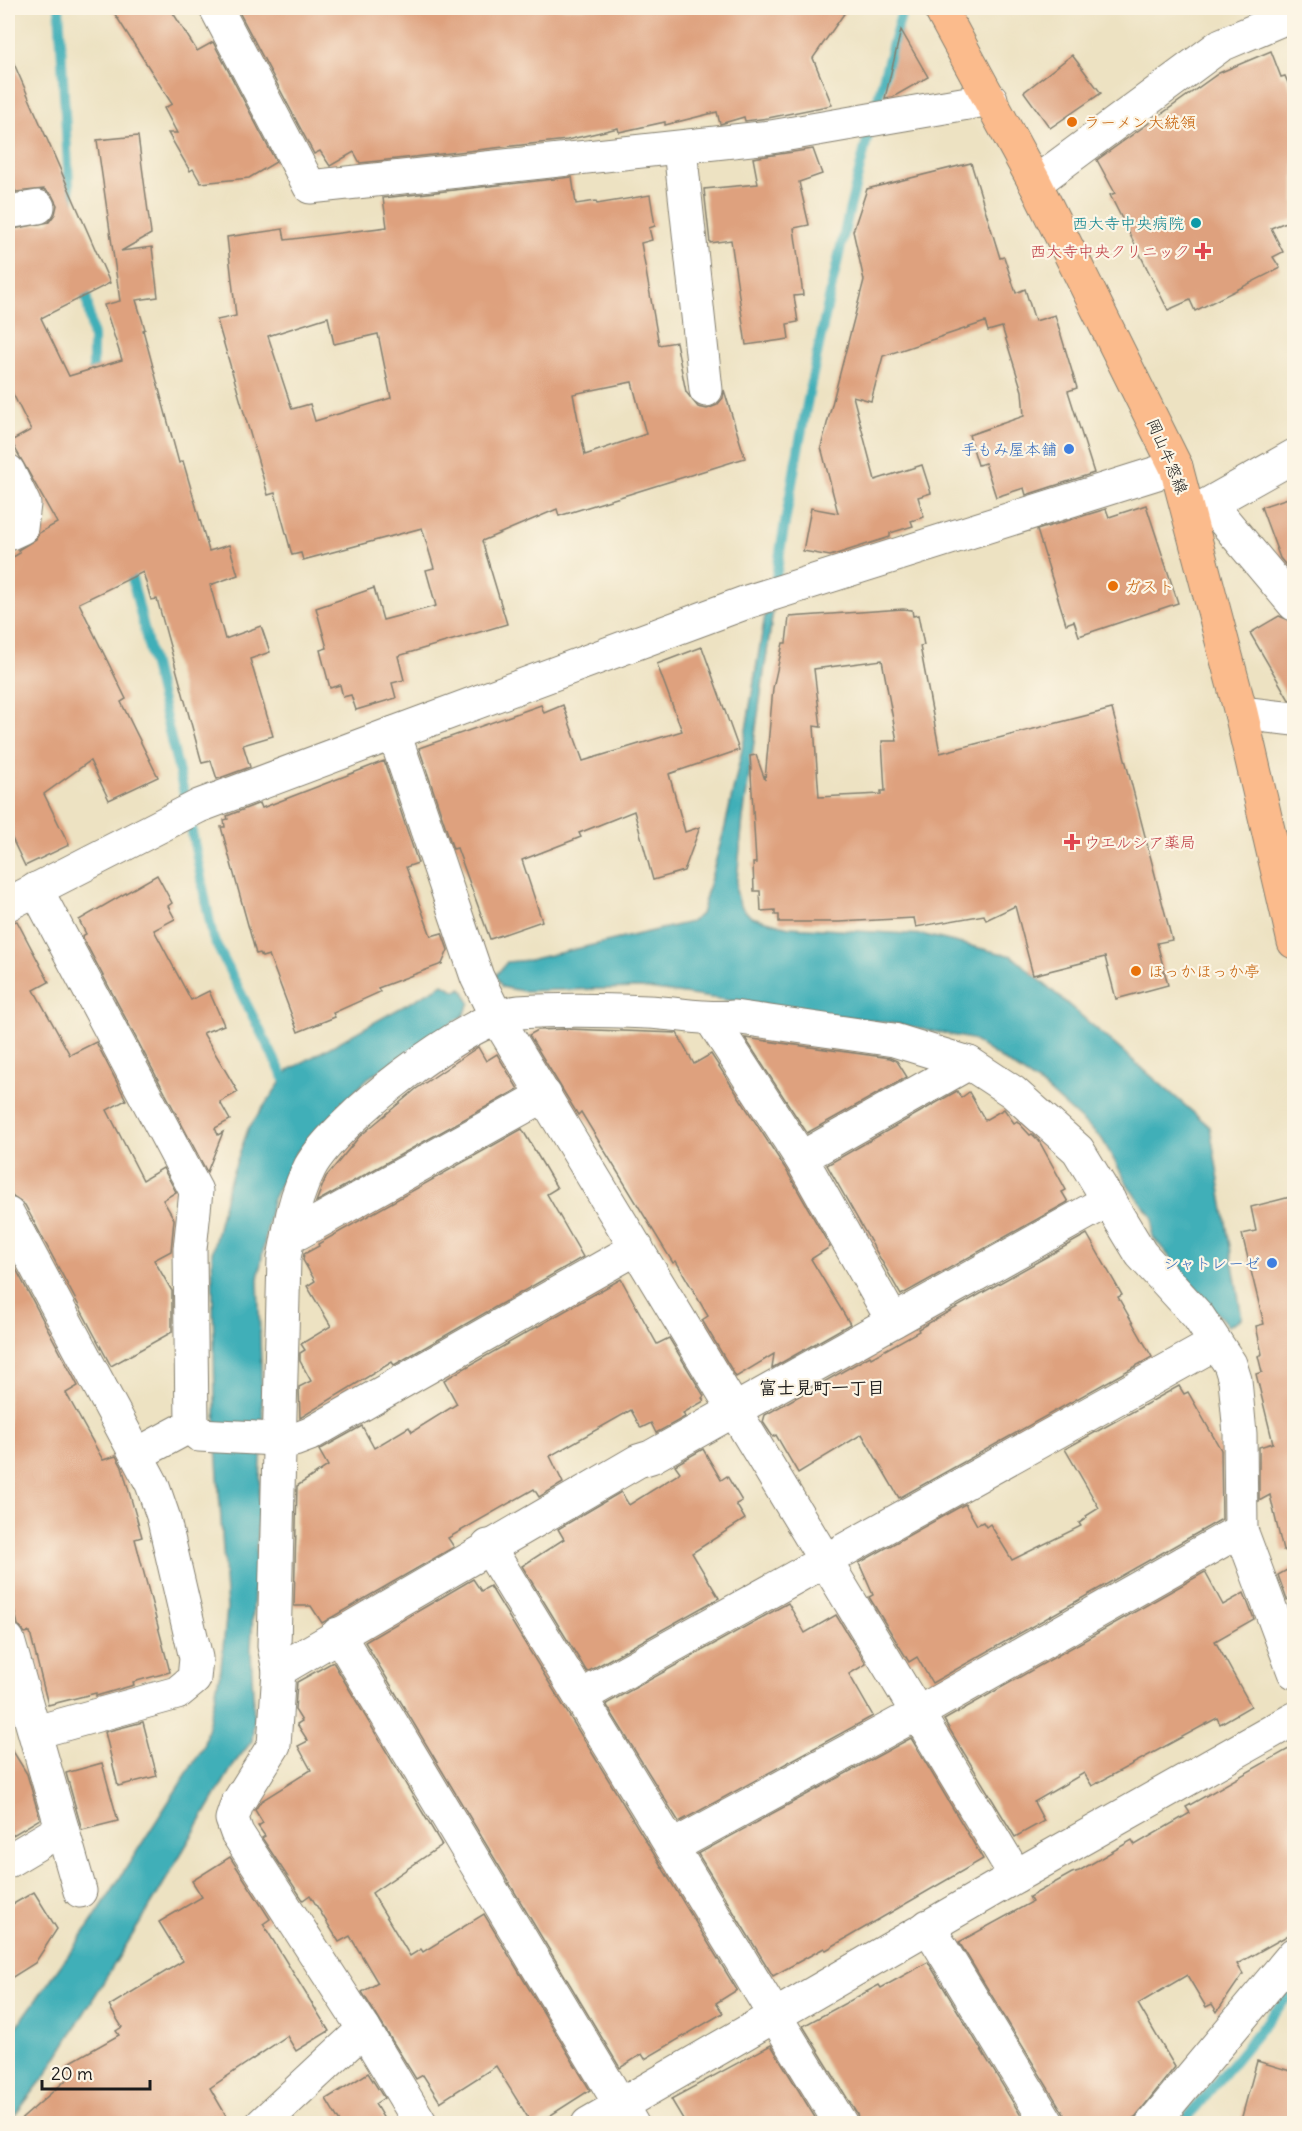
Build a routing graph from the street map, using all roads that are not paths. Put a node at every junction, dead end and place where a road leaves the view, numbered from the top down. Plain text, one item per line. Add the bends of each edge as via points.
1 (216, 8) edge
2 (940, 8) edge
3 (1293, 14) edge
4 (991, 99) junction
5 (680, 149) junction
6 (1035, 183) junction
7 (706, 390) dead end
8 (1294, 456) edge
9 (1176, 467) junction
10 (8, 471) edge
11 (1200, 509) junction
12 (8, 534) edge
13 (1294, 604) edge
14 (1241, 713) junction
15 (1294, 719) edge
16 (394, 733) junction
17 (36, 889) junction
18 (8, 904) edge
19 (1294, 942) edge
20 (488, 999) junction
21 (711, 1019) junction
22 (969, 1064) junction
23 (545, 1095) junction
24 (801, 1158) junction
25 (1109, 1200) junction
26 (8, 1214) edge
27 (289, 1232) junction
28 (638, 1248) junction
29 (893, 1321) junction
30 (1216, 1343) junction
31 (736, 1410) junction
32 (202, 1431) junction
33 (274, 1438) junction
34 (138, 1454) junction
35 (1241, 1530) junction
36 (488, 1546) junction
37 (826, 1559) junction
38 (338, 1634) junction
39 (8, 1640) edge
40 (279, 1670) junction
41 (1294, 1672) edge
42 (582, 1696) junction
43 (918, 1713) junction
44 (1294, 1719) edge
45 (36, 1732) junction
46 (62, 1829) junction
47 (672, 1847) junction
48 (8, 1861) edge
49 (1016, 1876) junction
50 (80, 1891) dead end
51 (928, 1926) junction
52 (1294, 1954) edge
53 (774, 2016) junction
54 (364, 2029) junction
55 (626, 2114) edge
56 (262, 2124) edge
57 (421, 2124) edge
58 (588, 2124) edge
59 (841, 2124) edge
60 (1048, 2124) edge
61 (1152, 2124) edge

1 - 5 street via 310,187
2 - 4 main road, 岡山牛窓線
3 - 6 street via 1221,45
4 - 5 street
4 - 6 main road, 岡山牛窓線
5 - 7 street
6 - 9 main road, 岡山牛窓線
8 - 11 street
9 - 11 main road, 岡山牛窓線
9 - 16 street via 747,602
10 - 12 street via 24,504 21,528
11 - 13 street
11 - 14 main road, 岡山牛窓線
14 - 15 street
14 - 19 main road, 岡山牛窓線
16 - 17 street via 185,812
16 - 20 street
17 - 18 street
17 - 32 street via 196,1191 190,1249
20 - 21 street via 518,1012 648,1012
20 - 23 street
20 - 27 street via 365,1105 335,1136 311,1166 294,1203
21 - 22 street via 734,1017 894,1040
21 - 24 street
22 - 24 street
22 - 25 street via 1013,1092 1078,1150
23 - 27 street via 298,1233
23 - 28 street
24 - 29 street
25 - 29 street
25 - 30 street via 1141,1254 1198,1316
26 - 34 street
27 - 33 street via 284,1257
28 - 31 street
28 - 33 street via 309,1434 294,1440
29 - 31 street
30 - 35 street via 1235,1380
30 - 37 street
31 - 36 street
31 - 37 street
32 - 33 street
32 - 34 street
33 - 40 street via 274,1646
34 - 45 street via 163,1516 196,1658 194,1679 177,1693
35 - 41 street
35 - 43 street
36 - 38 street
36 - 42 street
37 - 42 street
37 - 43 street
38 - 40 street
38 - 55 street
39 - 45 street
40 - 54 street via 274,1745 237,1804 232,1819 237,1833
42 - 47 street
43 - 47 street
43 - 49 street
44 - 49 street
45 - 46 street
46 - 48 street
46 - 50 street
47 - 53 street
49 - 51 street
51 - 53 street
51 - 60 street
52 - 61 street
53 - 55 street
53 - 59 street
54 - 56 street
54 - 57 street
55 - 58 street

